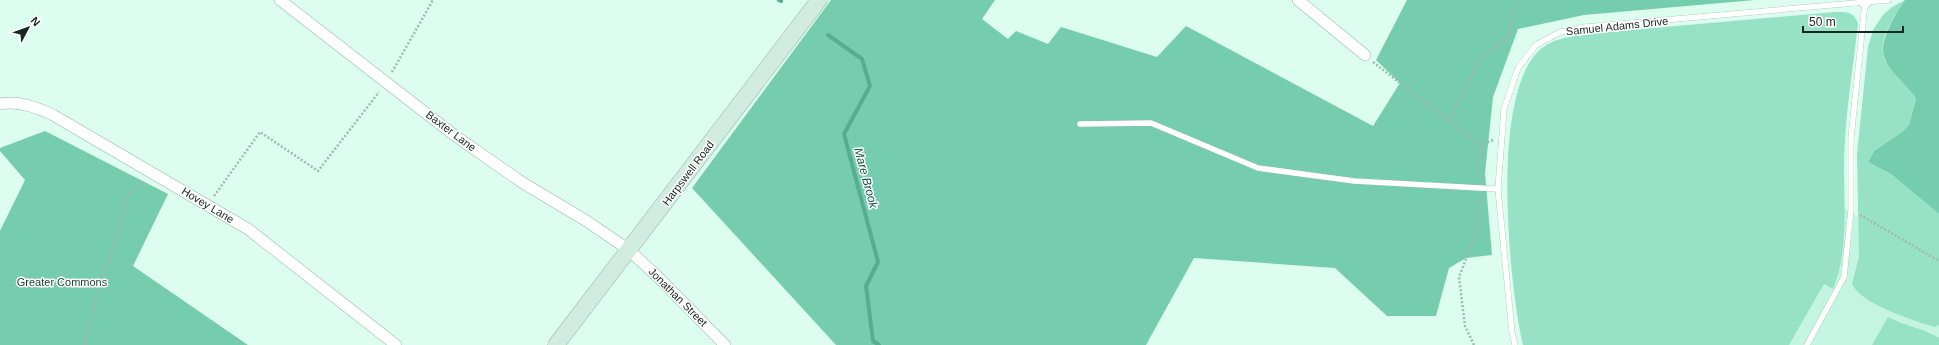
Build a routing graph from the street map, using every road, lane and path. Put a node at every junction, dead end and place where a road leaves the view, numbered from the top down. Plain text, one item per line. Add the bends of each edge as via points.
1 (280, 0) edge
2 (433, 0) edge
3 (819, 0) edge
4 (1298, 0) edge
5 (1516, 0) edge
6 (1890, 0) edge
7 (1866, 2) edge
8 (1365, 55) joint
9 (386, 82) junction
10 (0, 104) edge
11 (1450, 121) junction
12 (1080, 124) dead end
13 (1502, 136) junction
14 (1481, 145) junction
15 (154, 174) junction
16 (1480, 188) junction
17 (1498, 189) junction
18 (208, 205) junction
19 (1851, 210) junction
20 (629, 250) junction
21 (1939, 261) edge
22 (84, 345) edge
23 (396, 345) edge
24 (556, 345) edge
25 (725, 345) edge
26 (1474, 345) edge
27 (1515, 345) edge
28 (1807, 345) edge

1 - 9 street, Baxter Lane
2 - 9 path
3 - 20 main road, Harpswell Road
4 - 8 street
5 - 11 path via 1509,36 1481,58
6 - 7 lane, Samuel Adams Drive
7 - 13 lane, Samuel Adams Drive via 1585,27 1560,32 1536,45 1518,68 1504,109
7 - 19 lane via 1851,138
8 - 11 path
9 - 18 path via 318,171 260,132
9 - 20 street, Baxter Lane via 454,135 523,183
10 - 15 street, Hovey Lane via 18,103 42,110
11 - 14 path
12 - 16 lane via 1151,122 1258,168 1354,181
13 - 14 path
13 - 17 lane, Samuel Adams Drive
14 - 16 path
15 - 18 street, Hovey Lane
15 - 22 path via 127,196
16 - 17 lane
16 - 26 path via 1476,233 1459,277 1465,326
17 - 27 lane, Samuel Adams Drive
18 - 23 street, Hovey Lane via 286,257
19 - 21 path
19 - 28 lane via 1844,277
20 - 24 main road, Harpswell Road
20 - 25 street, Jonathan Street

